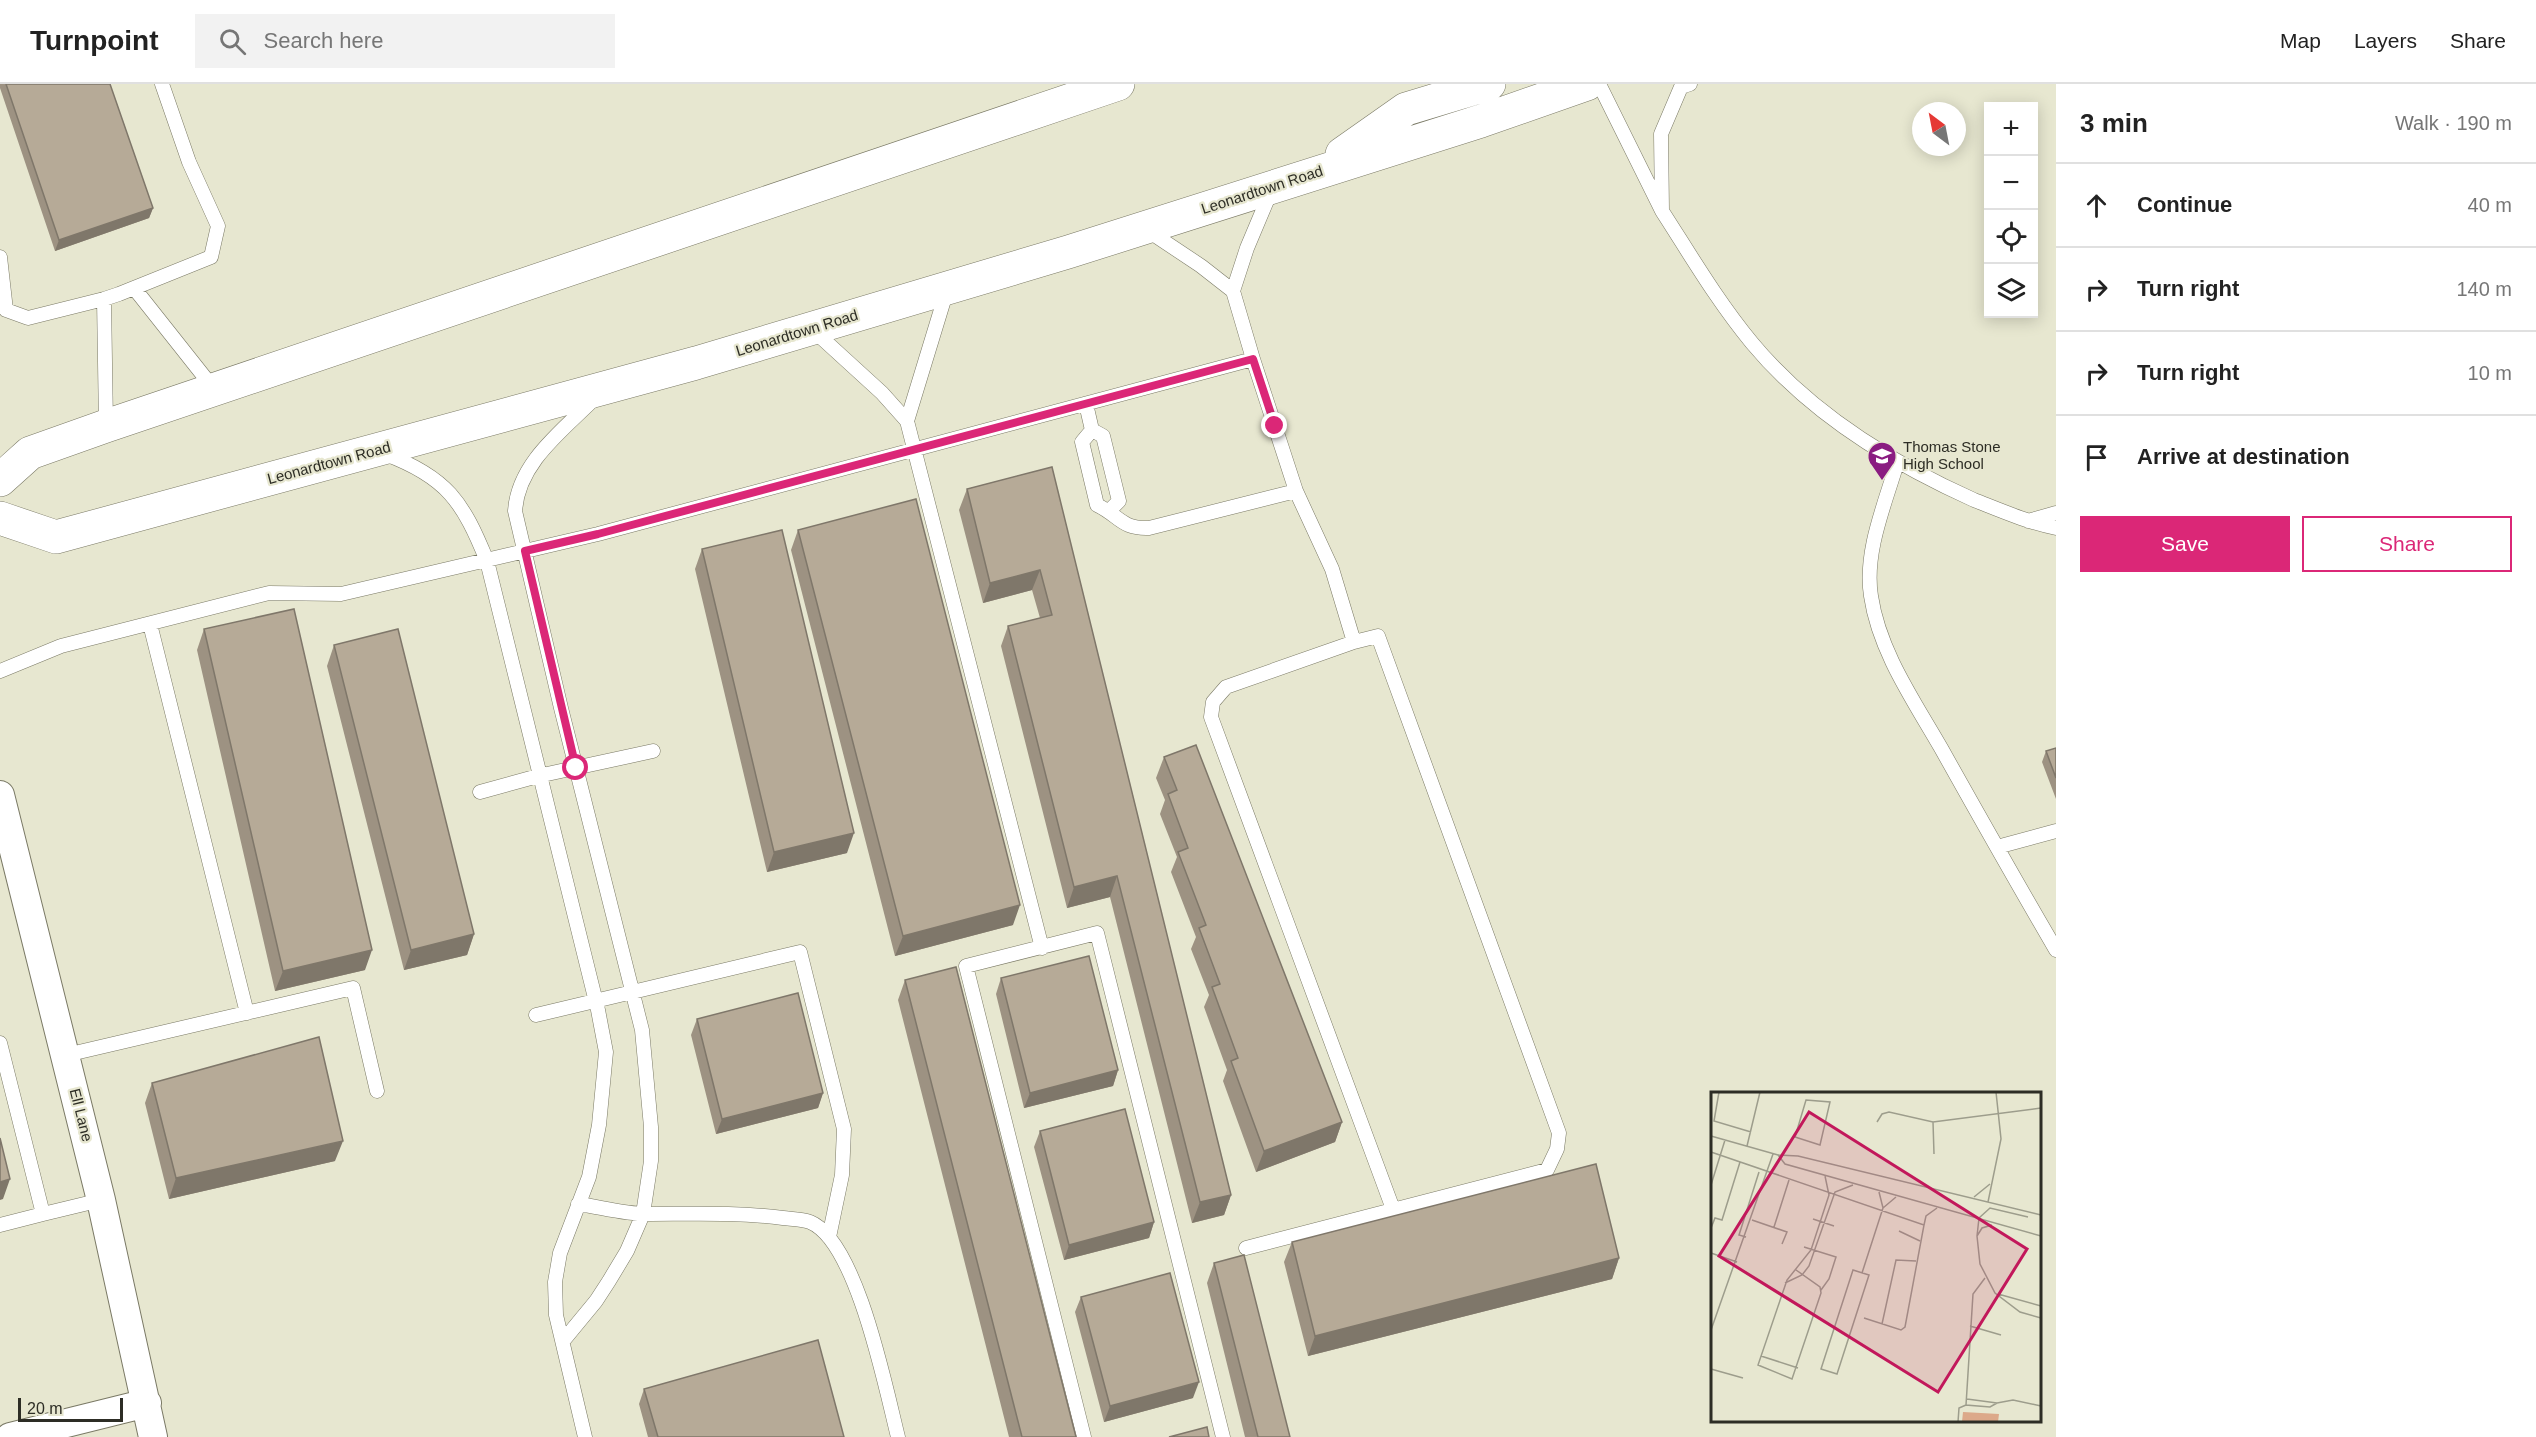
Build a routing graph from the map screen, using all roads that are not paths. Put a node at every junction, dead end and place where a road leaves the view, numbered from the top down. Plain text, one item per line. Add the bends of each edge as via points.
1 (162, 84) edge
2 (1118, 84) edge
3 (1489, 84) edge
4 (1587, 84) edge
5 (1599, 84) edge
6 (1690, 84) edge
7 (1314, 174) junction
8 (1273, 186) junction
9 (1662, 211) junction
10 (1143, 228) junction
11 (0, 257) edge
12 (134, 288) junction
13 (948, 288) junction
14 (1233, 291) junction
15 (104, 298) junction
16 (811, 328) junction
17 (1253, 359) junction
18 (605, 388) junction
19 (213, 389) junction
20 (1086, 404) junction
21 (907, 421) junction
22 (106, 426) junction
23 (1092, 430) junction
24 (915, 448) junction
25 (375, 450) junction
26 (1898, 463) junction
27 (0, 480) edge
28 (1296, 491) junction
29 (1109, 511) junction
30 (2056, 513) edge
31 (0, 518) edge
32 (2026, 522) junction
33 (2056, 528) edge
34 (525, 551) junction
35 (487, 561) junction
36 (150, 624) junction
37 (1354, 642) junction
38 (0, 671) edge
39 (653, 751) dead end
40 (576, 768) junction
41 (538, 776) junction
42 (480, 792) dead end
43 (0, 795) edge
44 (2056, 831) edge
45 (1997, 847) junction
46 (1042, 948) junction
47 (2056, 950) edge
48 (632, 992) junction
49 (596, 1000) junction
50 (247, 1013) junction
51 (536, 1015) dead end
52 (0, 1043) edge
53 (66, 1055) junction
54 (377, 1091) dead end
55 (101, 1200) junction
56 (578, 1204) junction
57 (1393, 1209) junction
58 (43, 1214) junction
59 (643, 1214) junction
60 (0, 1225) edge
61 (829, 1237) junction
62 (1246, 1248) dead end
63 (563, 1341) junction
64 (147, 1403) junction
65 (10, 1437) edge
66 (153, 1437) edge
67 (585, 1437) edge
68 (898, 1437) edge
69 (1084, 1437) edge
70 (1223, 1437) edge

1 - 12 lane via 189,162 218,226 211,256
2 - 19 highway
3 - 7 highway via 1406,110
4 - 7 highway, Leonardtown Road
5 - 9 lane
6 - 9 lane via 1681,87 1661,134
7 - 8 highway, Leonardtown Road
8 - 10 highway, Leonardtown Road
8 - 14 lane
9 - 26 lane via 1753,344 1845,429
10 - 13 highway, Leonardtown Road
10 - 14 lane
11 - 15 lane via 6,310 28,318
12 - 15 lane
12 - 19 lane
13 - 16 highway, Leonardtown Road
13 - 21 lane
14 - 17 lane
15 - 22 lane
16 - 18 highway, Leonardtown Road
16 - 21 lane
17 - 20 lane
17 - 28 lane
18 - 25 highway, Leonardtown Road
18 - 34 lane via 549,444 522,478 515,511
19 - 22 highway
20 - 23 lane
20 - 24 lane
21 - 24 lane
22 - 27 highway via 30,453
23 - 29 lane via 1103,436 1119,501
23 - 29 lane via 1082,442 1097,505
24 - 34 lane
24 - 46 lane
25 - 31 highway, Leonardtown Road via 56,537
25 - 35 lane via 434,477 456,499
26 - 32 lane
26 - 45 lane via 1871,566 1871,594 1878,625 1903,681
28 - 29 lane via 1149,528 1134,529
28 - 37 lane via 1332,569
30 - 32 lane
32 - 33 lane
34 - 35 lane
34 - 40 lane
35 - 36 lane via 341,594 269,593
35 - 41 lane
36 - 38 lane via 61,646
36 - 50 lane
37 - 57 lane via 1226,687 1213,702 1211,717
37 - 57 lane via 1378,636 1558,1133 1557,1149 1547,1170
39 - 40 lane
40 - 41 lane
40 - 48 lane
41 - 42 lane
41 - 49 lane
43 - 53 street, Ell Lane
44 - 45 lane
45 - 47 lane
46 - 69 lane via 966,966
46 - 70 lane via 1097,933
48 - 49 lane
48 - 59 lane via 642,1030 651,1128 651,1161
48 - 61 lane via 800,952 844,1129 842,1175
49 - 51 lane
49 - 56 lane via 606,1052 604,1082 589,1177
50 - 53 lane
50 - 54 lane via 353,988
52 - 58 lane
53 - 55 street, Ell Lane
55 - 58 lane
55 - 64 street, Ell Lane
56 - 59 lane
56 - 63 lane via 560,1253 555,1282 556,1315
57 - 62 lane
58 - 60 lane
59 - 61 lane via 762,1216 810,1222
59 - 63 lane via 609,1281
61 - 68 lane via 858,1293
63 - 67 lane
64 - 65 street
64 - 66 street, Ell Lane

